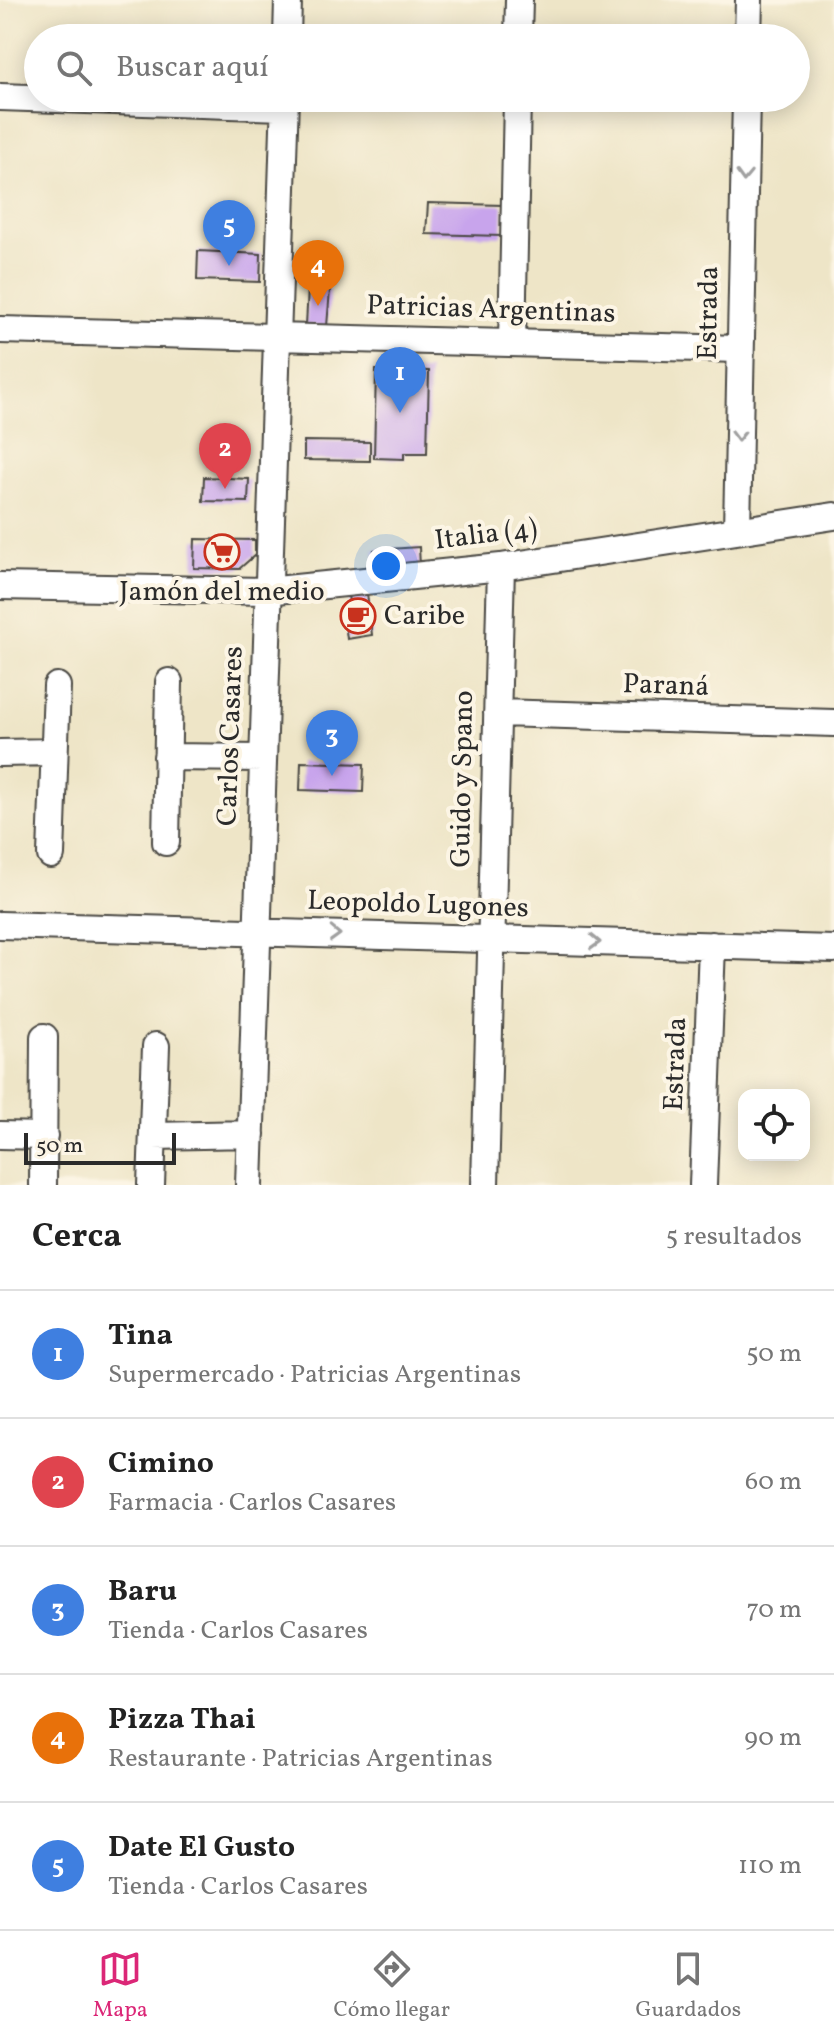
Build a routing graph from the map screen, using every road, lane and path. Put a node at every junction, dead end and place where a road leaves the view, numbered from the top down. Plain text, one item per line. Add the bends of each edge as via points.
1 (288, 0) edge
2 (519, 0) edge
3 (749, 0) edge
4 (287, 24) edge
5 (518, 24) edge
6 (748, 24) edge
7 (0, 97) edge
8 (24, 97) edge
9 (284, 112) edge
10 (517, 112) edge
11 (746, 112) edge
12 (0, 330) edge
13 (277, 336) junction
14 (512, 343) junction
15 (739, 349) junction
16 (834, 516) edge
17 (737, 529) junction
18 (501, 567) junction
19 (0, 586) edge
20 (267, 591) junction
21 (169, 682) dead end
22 (57, 686) dead end
23 (497, 713) junction
24 (834, 723) edge
25 (54, 752) junction
26 (0, 753) edge
27 (167, 757) junction
28 (262, 758) junction
29 (166, 842) dead end
30 (51, 855) dead end
31 (0, 925) edge
32 (257, 932) junction
33 (492, 939) junction
34 (712, 945) junction
35 (834, 949) edge
36 (44, 1037) dead end
37 (156, 1046) dead end
38 (251, 1134) junction
39 (0, 1135) edge
40 (44, 1136) junction
41 (153, 1136) junction
42 (43, 1185) edge
43 (151, 1185) edge
44 (249, 1185) edge
45 (485, 1185) edge
46 (703, 1185) edge

1 - 4 street
2 - 5 street
3 - 6 street
7 - 8 street
9 - 13 street, Carlos Casares
10 - 14 street
11 -> 15 street, Estrada
12 - 13 street, Patricias Argentinas
13 - 14 street, Patricias Argentinas
13 - 20 street, Carlos Casares
14 - 15 street, Patricias Argentinas
15 -> 17 street, Estrada
16 - 17 street, Italia (4)
17 - 18 street, Italia (4)
18 - 20 street, Italia (4)
18 - 23 street, Guido y Spano
19 - 20 street, Italia (4)
20 - 28 street, Carlos Casares
21 - 27 street
22 - 25 street
23 - 24 street, Paraná
23 - 33 street, Guido y Spano
25 - 26 street
25 - 30 street
27 - 28 street
27 - 29 street
28 - 32 street, Carlos Casares
31 - 32 street, Leopoldo Lugones
32 -> 33 street, Leopoldo Lugones
32 - 38 street, Carlos Casares
33 -> 34 street, Leopoldo Lugones
33 - 45 street, Guido y Spano
34 - 35 street, Leopoldo Lugones
34 - 46 street, Estrada
36 - 40 street
37 - 41 street
38 - 41 street
38 - 44 street, Carlos Casares
39 - 40 street
40 - 42 street
41 - 43 street

